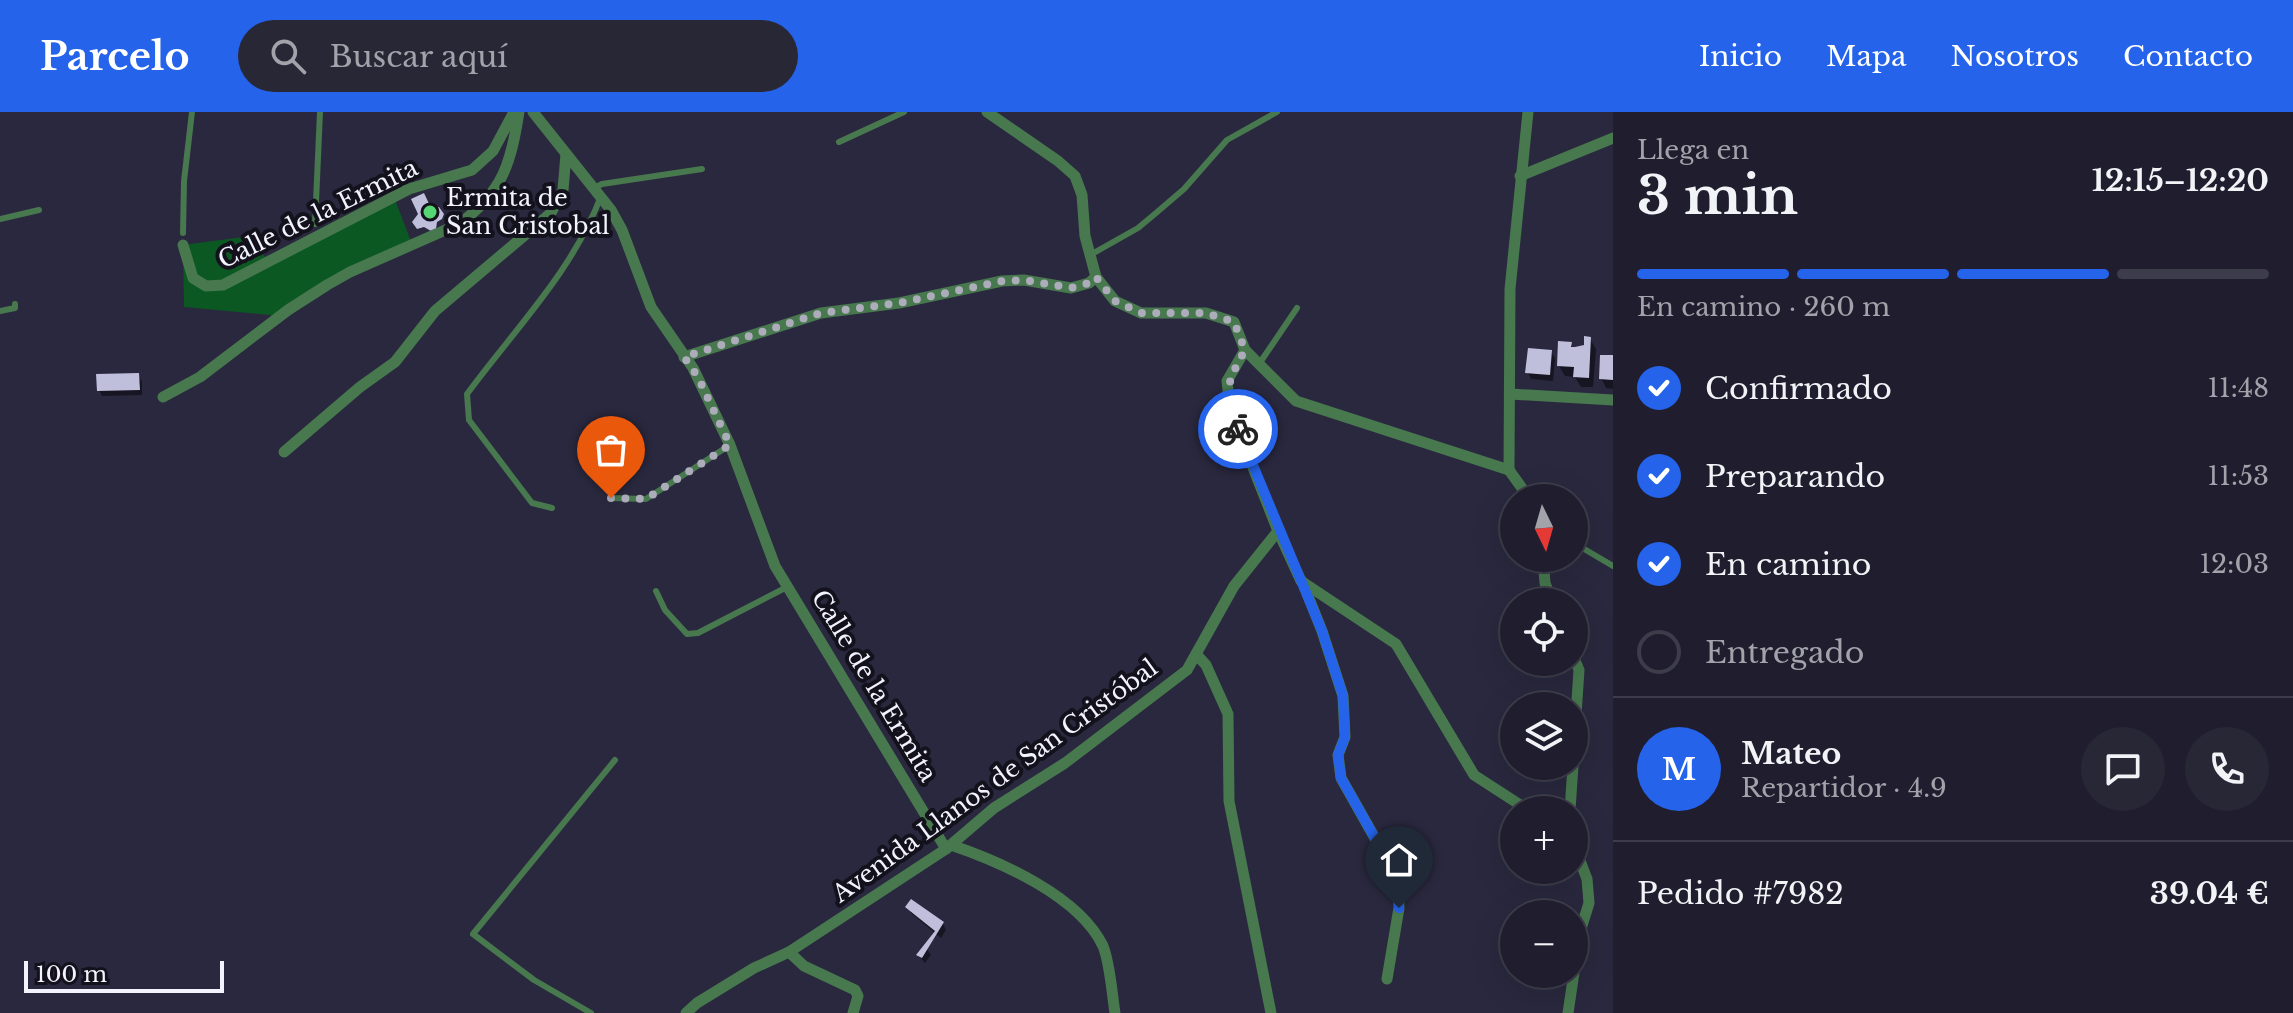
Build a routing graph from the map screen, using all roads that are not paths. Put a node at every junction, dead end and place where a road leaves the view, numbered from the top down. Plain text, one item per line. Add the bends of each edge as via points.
1 (192, 112) edge
2 (320, 112) edge
3 (516, 112) edge
4 (533, 112) edge
5 (904, 112) edge
6 (987, 112) edge
7 (1277, 112) edge
8 (1528, 112) edge
9 (1613, 138) edge
10 (839, 142) dead end
11 (566, 154) junction
12 (702, 169) dead end
13 (1520, 176) junction
14 (598, 192) junction
15 (39, 210) dead end
16 (0, 219) edge
17 (315, 224) dead end
18 (183, 239) joint
19 (1090, 255) junction
20 (1096, 277) junction
21 (15, 304) dead end
22 (1297, 308) dead end
23 (0, 311) edge
24 (1245, 350) junction
25 (684, 357) junction
26 (1259, 364) junction
27 (1510, 394) junction
28 (163, 397) dead end
29 (1613, 400) edge
30 (730, 445) junction
31 (284, 452) dead end
32 (1509, 470) junction
33 (1519, 484) edge
34 (611, 498) dead end
35 (552, 508) dead end
36 (1278, 531) junction
37 (1588, 551) edge
38 (1613, 566) edge
39 (1301, 581) junction
40 (789, 586) junction
41 (656, 591) dead end
42 (1196, 654) junction
43 (615, 760) dead end
44 (1506, 796) edge
45 (949, 847) junction
46 (1587, 884) edge
47 (789, 952) junction
48 (1387, 979) dead end
49 (591, 1013) edge
50 (686, 1013) edge
51 (853, 1013) edge
52 (1115, 1013) edge
53 (1271, 1013) edge
54 (1568, 1013) edge

1 - 18 lane
2 - 17 lane
3 - 18 street, Calle de la Ermita via 493,151 461,175 409,189 213,287 193,278
3 - 28 street, Calle de la Ermita via 505,174 486,202 459,224 327,285 200,377
4 - 11 street, Calle de la Ermita
5 - 10 lane
6 - 19 street via 1075,176
7 - 19 lane via 1227,140 1156,213
8 - 13 street
9 - 13 street
11 - 14 street, Calle de la Ermita
11 - 31 street via 563,190 551,213 435,311 395,362
12 - 14 lane via 602,184
13 - 27 street via 1509,304
14 - 25 street, Calle de la Ermita via 622,230 651,307
14 - 35 lane via 591,223 552,285 467,394 469,420 532,503
15 - 16 lane
19 - 20 street
20 - 24 street via 1115,301 1141,313 1206,313 1234,322
20 - 25 street via 1071,288 1002,281 821,313
21 - 23 lane
22 - 26 lane
24 - 26 street
24 - 36 street via 1227,381 1230,409
25 - 30 street, Calle de la Ermita
26 - 32 street via 1296,401
27 - 29 street
27 - 32 street
30 - 34 lane via 646,499
30 - 40 street, Calle de la Ermita via 775,566
32 - 33 street
36 - 39 street
36 - 42 street, Avenida Llanos de San Cristóbal via 1234,586
37 - 38 lane
39 - 44 street via 1396,644 1474,775
39 - 48 street via 1343,696 1341,778 1398,879 1399,908
40 - 41 lane, Calle de la Ermita via 687,634
40 - 45 street, Calle de la Ermita
42 - 45 street, Avenida Llanos de San Cristóbal via 1187,670 1065,763 994,808
42 - 53 street via 1228,714 1229,801
43 - 49 lane via 473,934 534,980
45 - 47 street, Avenida Llanos de San Cristóbal
45 - 52 street via 977,854 1043,886 1082,917 1103,947
46 - 54 street via 1589,903
47 - 50 street, Avenida Llanos de San Cristóbal via 754,968
47 - 51 street via 804,966 855,990

